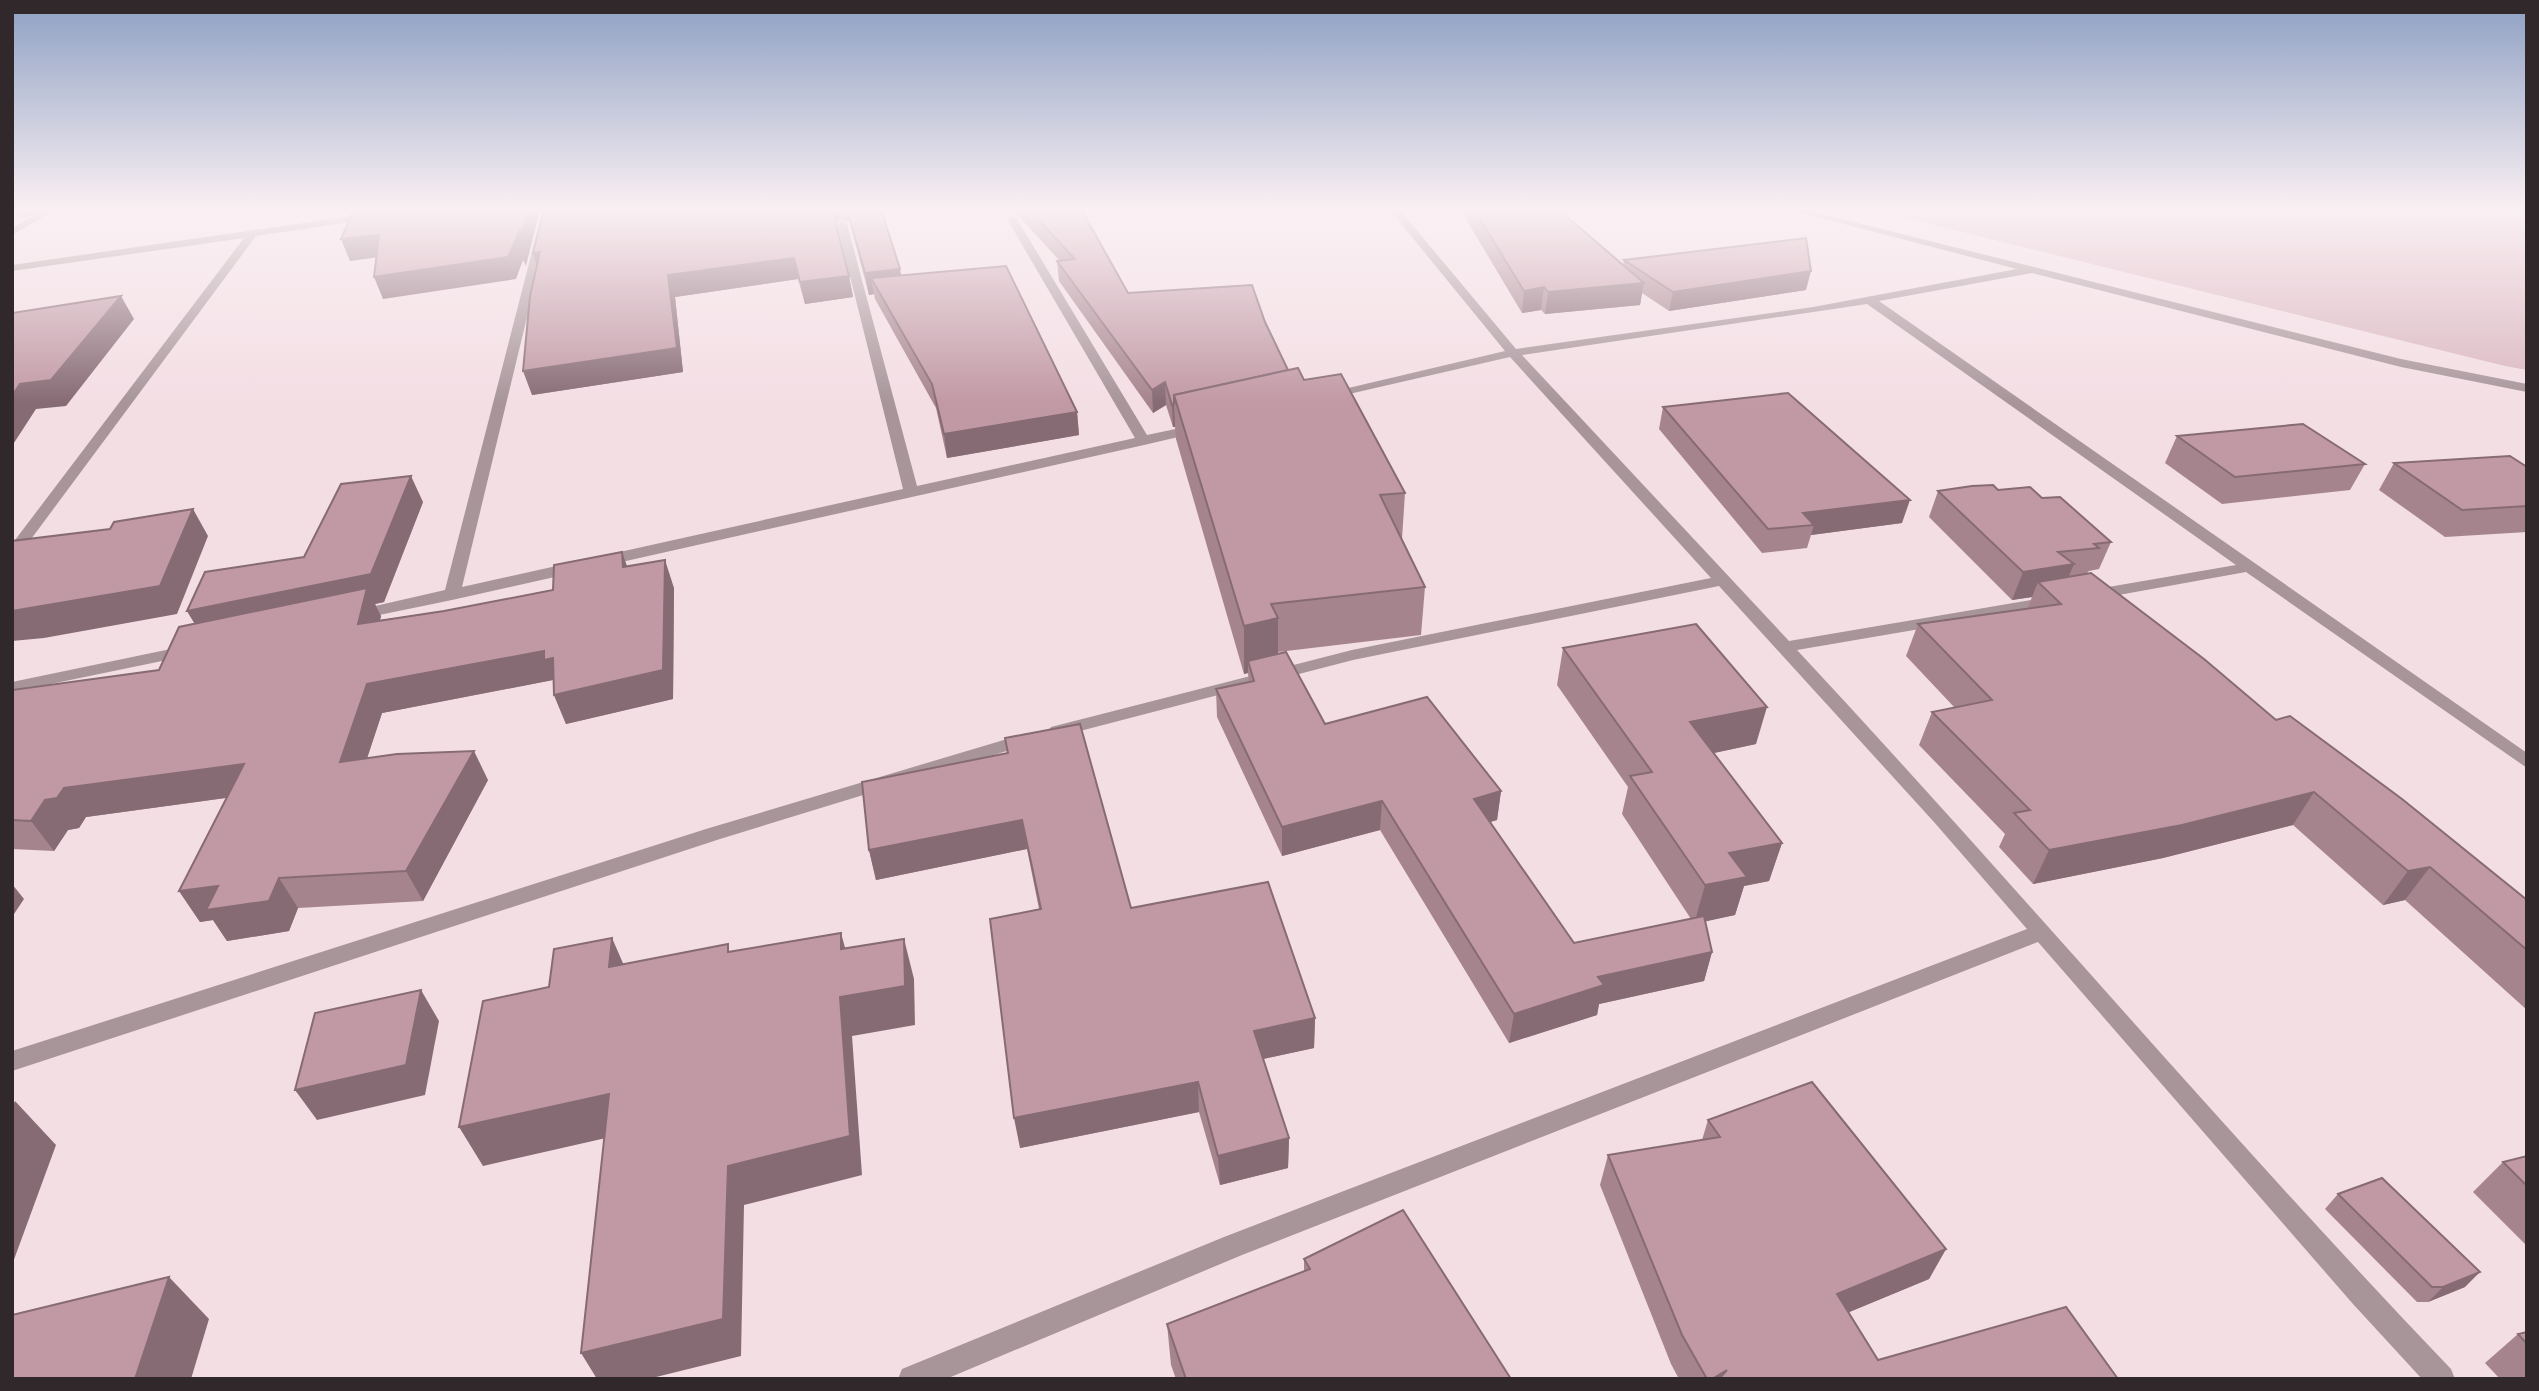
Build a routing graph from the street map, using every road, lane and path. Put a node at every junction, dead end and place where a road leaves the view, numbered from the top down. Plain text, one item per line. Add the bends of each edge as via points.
1 (222, 274) edge
2 (532, 274) edge
3 (855, 274) edge
4 (1045, 274) edge
5 (1448, 274) edge
6 (2011, 274) edge
7 (2048, 274) edge
8 (1869, 300) junction
9 (1513, 353) junction
10 (2527, 388) edge
11 (1316, 400) edge
12 (1210, 425) edge
13 (1144, 441) junction
14 (911, 491) junction
15 (12, 555) edge
16 (2249, 567) junction
17 (1723, 580) junction
18 (452, 595) junction
19 (345, 617) edge
20 (1784, 647) junction
21 (199, 648) edge
22 (12, 687) edge
23 (2527, 762) edge
24 (2042, 932) junction
25 (12, 1061) edge
26 (912, 1379) edge
27 (2441, 1379) edge

1 - 15 street
2 - 18 street
3 - 14 street
4 - 13 street
5 - 9 street
6 - 8 street
7 - 10 street via 2401,363
8 - 9 street
8 - 16 street
9 - 11 street
9 - 17 street
12 - 13 street
13 - 14 street
14 - 18 street
16 - 20 street
16 - 23 street
17 - 20 street
17 - 25 street via 1352,655 1020,741 713,834
18 - 19 street
20 - 24 street
21 - 22 street
24 - 26 street via 1233,1246
24 - 27 street

